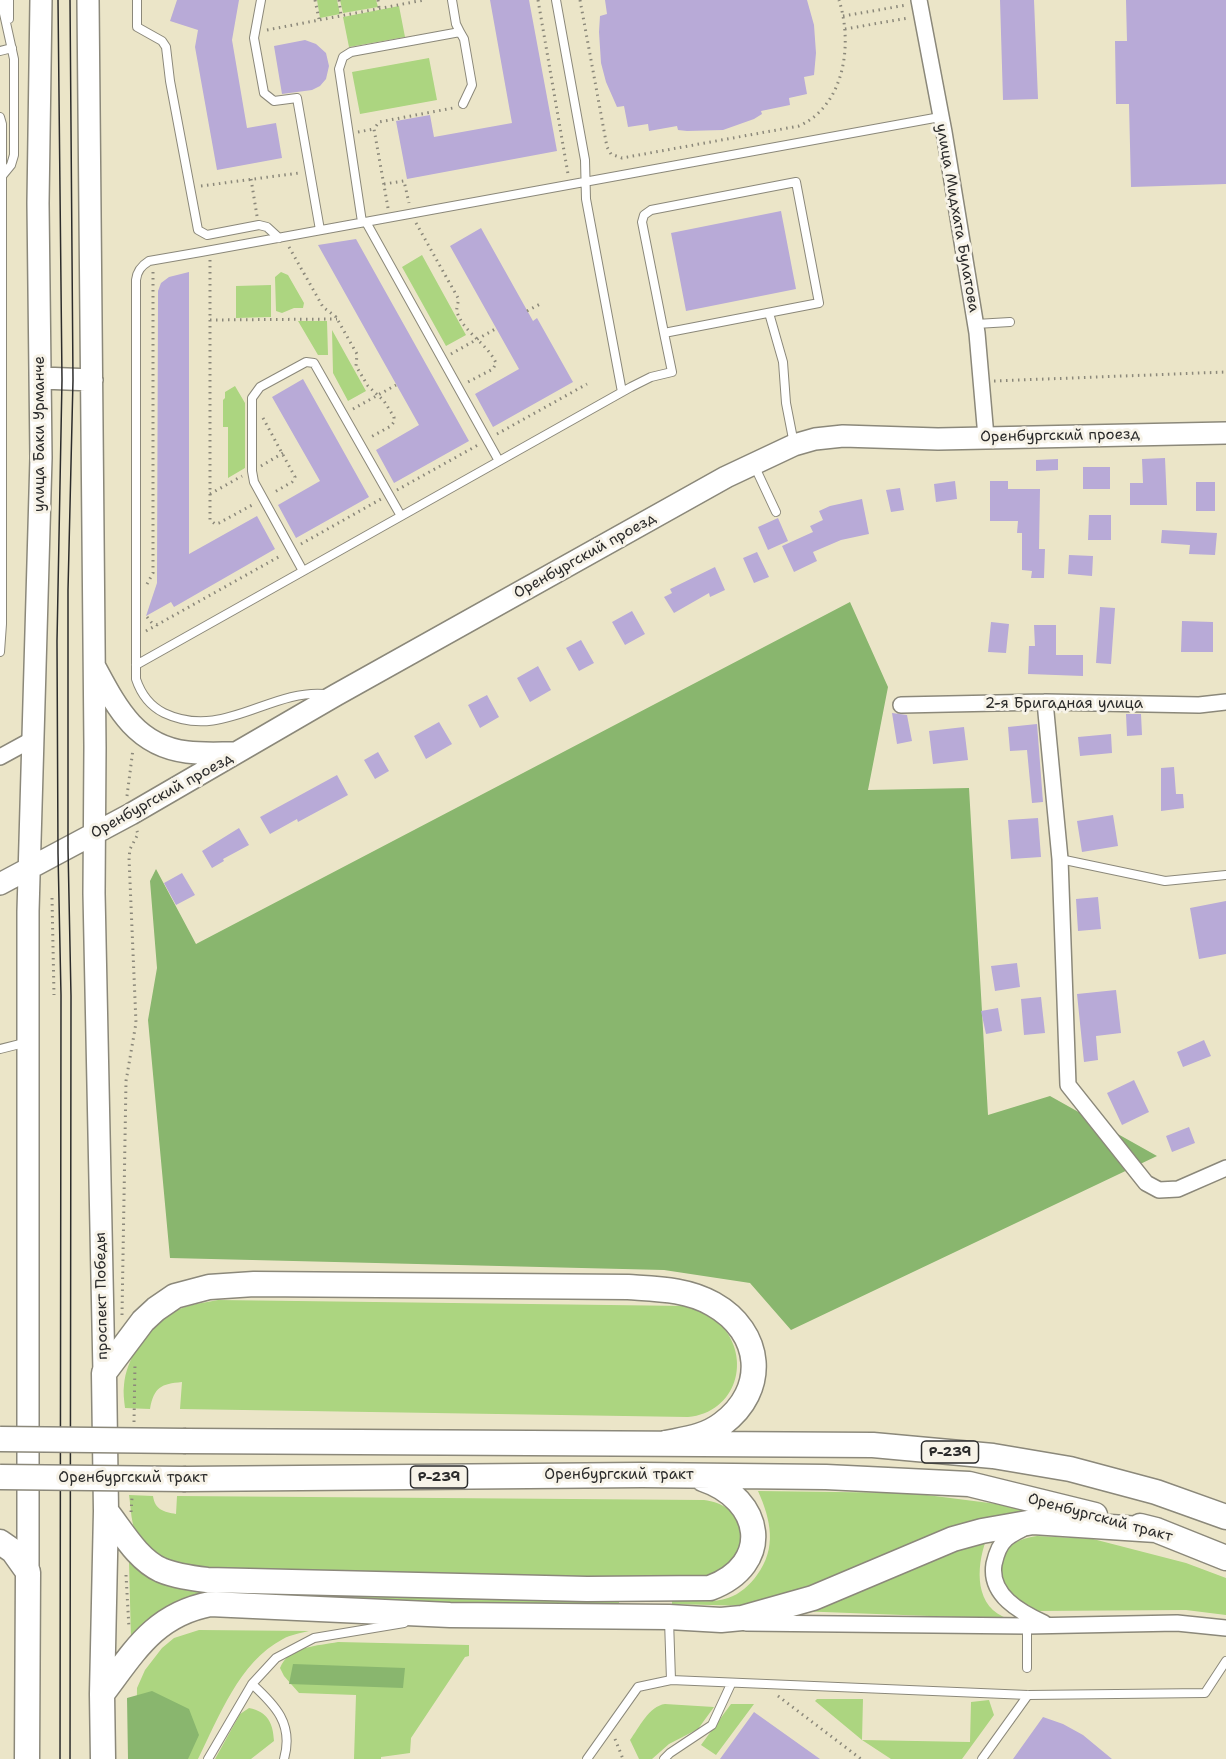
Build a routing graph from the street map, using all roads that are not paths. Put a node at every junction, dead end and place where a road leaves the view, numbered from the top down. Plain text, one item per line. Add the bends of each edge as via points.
1 (1, 0) edge
2 (9, 0) edge
3 (41, 0) edge
4 (88, 0) edge
5 (137, 0) edge
6 (261, 0) edge
7 (452, 0) edge
8 (556, 0) edge
9 (914, 2) edge
10 (460, 32) junction
11 (9, 35) junction
12 (12, 48) junction
13 (0, 51) edge
14 (463, 104) road end
15 (0, 117) edge
16 (940, 117) junction
17 (2, 176) junction
18 (586, 182) junction
19 (364, 222) junction
20 (320, 230) junction
21 (279, 238) junction
22 (769, 313) junction
23 (1010, 322) dead end
24 (975, 324) junction
25 (663, 333) junction
26 (42, 378) junction
27 (92, 380) junction
28 (1, 390) edge
29 (622, 392) junction
30 (1226, 433) edge
31 (986, 437) junction
32 (794, 445) junction
33 (1, 459) edge
34 (499, 460) junction
35 (753, 463) junction
36 (776, 512) dead end
37 (401, 516) junction
38 (303, 571) junction
39 (0, 652) edge
40 (94, 664) junction
41 (136, 665) junction
42 (336, 695) junction
43 (1045, 702) junction
44 (1226, 702) edge
45 (901, 705) dead end
46 (33, 739) junction
47 (238, 753) junction
48 (0, 757) edge
49 (95, 833) junction
50 (1060, 859) junction
51 (29, 868) junction
52 (1226, 874) edge
53 (0, 884) edge
54 (28, 1041) junction
55 (0, 1048) edge
56 (1226, 1168) edge
57 (104, 1373) junction
58 (0, 1439) edge
59 (666, 1443) junction
60 (692, 1475) junction
61 (0, 1477) edge
62 (106, 1511) junction
63 (1226, 1517) edge
64 (1033, 1522) junction
65 (1156, 1530) junction
66 (0, 1542) edge
67 (1226, 1558) edge
68 (28, 1572) junction
69 (450, 1615) junction
70 (669, 1617) junction
71 (721, 1620) junction
72 (1028, 1626) junction
73 (1050, 1626) junction
74 (1226, 1628) edge
75 (1226, 1660) edge
76 (1027, 1668) dead end
77 (671, 1680) junction
78 (252, 1683) junction
79 (731, 1684) junction
80 (102, 1694) junction
81 (1028, 1695) junction
82 (27, 1759) edge
83 (104, 1759) edge
84 (208, 1759) edge
85 (284, 1759) edge
86 (587, 1759) edge
87 (664, 1759) edge
88 (982, 1759) edge

1 - 11 lane
2 - 11 lane
3 - 26 main road, улица Баки Урманче via 38,203
4 - 27 main road
5 - 21 lane via 137,27 166,47 196,227 203,234 259,225
6 - 20 lane via 254,34 264,93 274,101 296,96
7 - 10 lane
8 - 18 lane
9 - 16 street, улица Мидхата Булатова
10 - 14 lane via 472,85
10 - 19 lane via 351,52 340,62
11 - 12 lane
12 - 13 lane
12 - 17 lane via 14,155
15 - 17 lane
16 - 18 lane
16 - 24 street, улица Мидхата Булатова
17 - 28 lane
18 - 19 lane
18 - 29 lane
19 - 20 lane
19 - 34 lane
20 - 21 lane
21 - 41 lane via 153,261 140,268 136,280
22 - 25 lane
22 - 25 lane via 819,303 796,182 651,210 644,215 642,222
22 - 32 lane via 783,362
23 - 24 lane
24 - 31 street, улица Мидхата Булатова
25 - 29 lane via 672,372 651,377
26 - 27 main road
26 - 46 main road, улица Баки Урманче
27 - 40 main road
28 - 33 lane
29 - 34 lane
30 - 31 main road, Оренбургский проезд
31 - 32 main road, Оренбургский проезд via 843,436
32 - 35 main road, Оренбургский проезд
33 - 39 lane
34 - 37 lane
35 - 36 lane
35 - 42 main road, Оренбургский проезд
37 - 38 lane
37 - 38 lane via 316,365 309,361 260,387 252,398 254,482
38 - 41 lane
40 - 47 main road via 124,718 157,744 188,753
40 - 49 main road
41 - 42 lane via 138,685 150,703 171,716 200,722 226,719 301,695
42 - 47 main road, Оренбургский проезд
43 - 44 street, 2-я Бригадная улица
43 - 45 street, 2-я Бригадная улица
43 - 50 street
46 - 48 street
46 - 51 main road, улица Баки Урманче
47 - 49 main road, Оренбургский проезд
49 - 51 main road, Оренбургский проезд
49 - 57 main road, проспект Победы
50 - 52 lane via 1165,881
50 - 56 street via 1068,1085 1146,1183 1159,1190 1178,1189
51 - 53 main road, Оренбургский проезд
51 - 54 main road
54 - 55 lane
54 - 68 main road
57 - 59 main road via 156,1309 175,1296 209,1287 254,1284 664,1290 699,1298 727,1313 747,1337 754,1367 746,1398 722,1425 693,1438
57 - 62 main road, проспект Победы
58 - 59 main road, Р-239, bridge
59 - 63 main road, Р-239 via 873,1445 993,1456 1070,1469 1156,1492
60 - 61 main road, Оренбургский тракт / Р-239, bridge
60 - 62 main road via 731,1492 753,1526 753,1545 745,1564 724,1583 710,1588 207,1580 179,1576 147,1562
60 - 65 main road, Оренбургский тракт / Р-239 via 969,1484
62 - 80 main road, проспект Победы
64 - 65 main road
64 - 71 main road via 963,1536 813,1598
64 - 73 street via 1005,1539 996,1553 993,1572 996,1587 1008,1601
65 - 67 main road, Оренбургский тракт / Р-239
66 - 68 main road via 13,1551
68 - 82 main road
69 - 70 main road
69 - 78 lane via 314,1638 276,1658
69 - 80 main road via 210,1604 164,1621 142,1642
70 - 71 main road
70 - 77 lane
71 - 72 street
72 - 73 street
72 - 76 lane
73 - 74 street via 1177,1623
75 - 81 lane via 1205,1693
77 - 79 lane
77 - 86 lane via 638,1687
78 - 84 lane
78 - 85 lane via 275,1705 285,1726
79 - 81 lane
79 - 87 lane via 712,1725
80 - 83 main road, проспект Победы
81 - 88 lane

